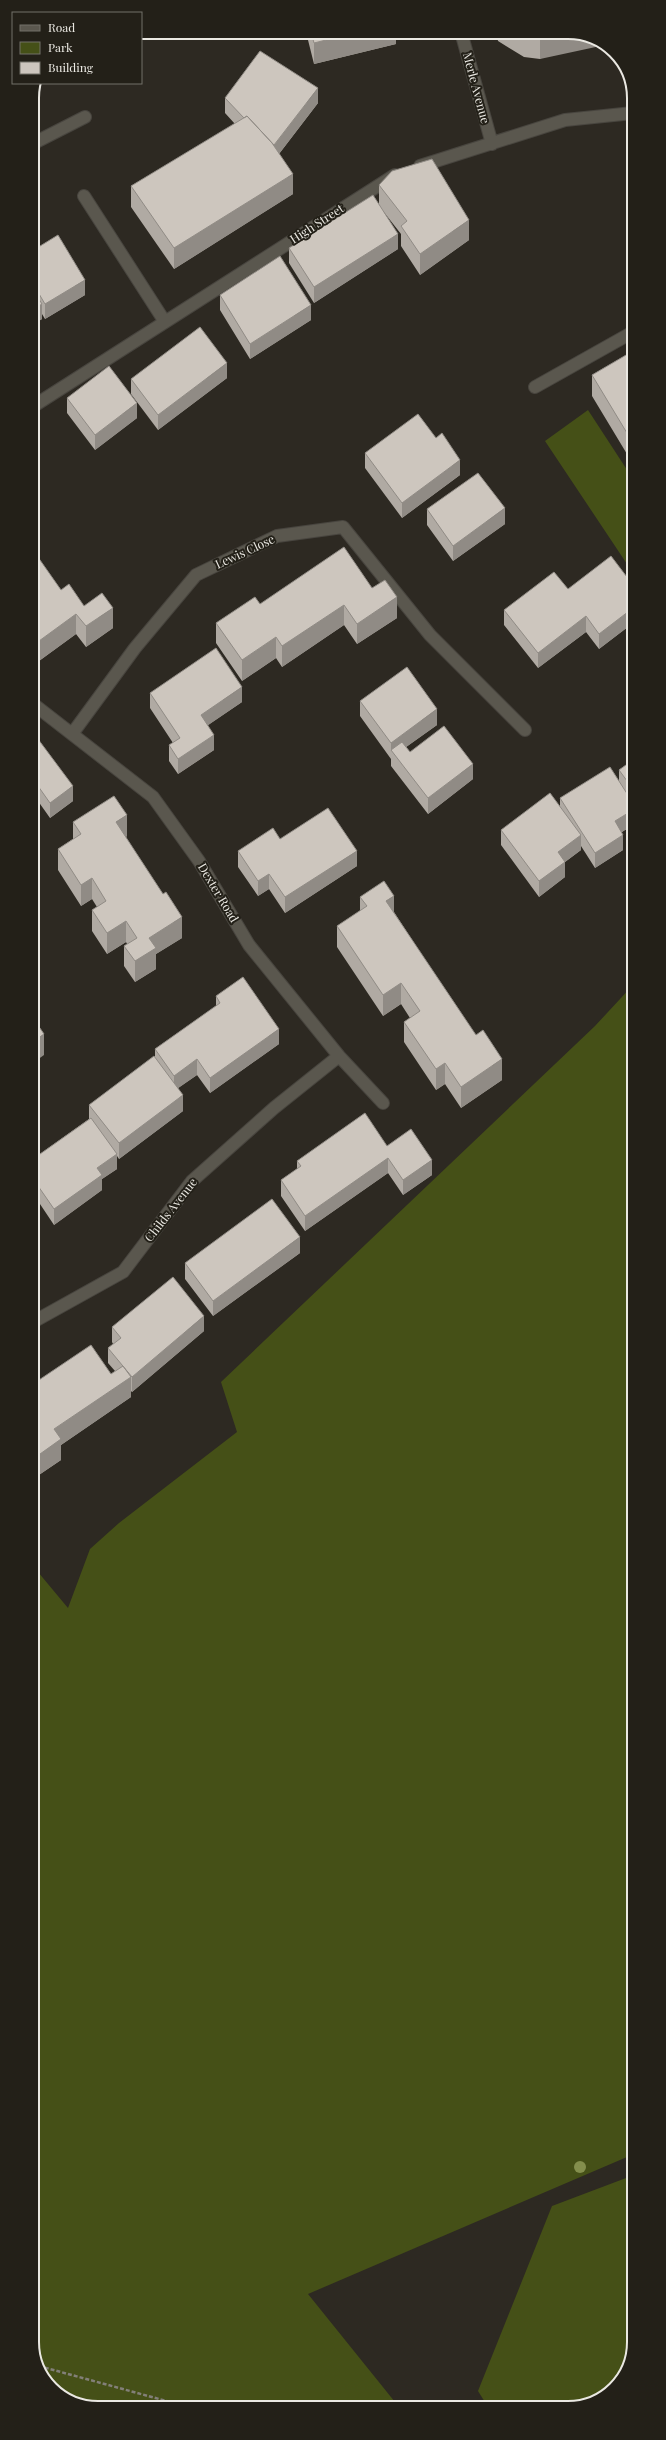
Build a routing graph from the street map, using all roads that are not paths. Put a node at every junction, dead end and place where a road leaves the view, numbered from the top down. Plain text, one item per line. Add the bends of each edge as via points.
1 (463, 39) edge
2 (627, 114) edge
3 (85, 117) dead end
4 (39, 140) edge
5 (492, 144) junction
6 (84, 196) dead end
7 (165, 322) junction
8 (627, 335) edge
9 (536, 387) dead end
10 (39, 403) edge
11 (39, 708) edge
12 (525, 730) dead end
13 (72, 734) junction
14 (339, 1056) junction
15 (383, 1103) dead end
16 (39, 1319) edge

1 - 5 street, Merle Avenue
2 - 5 street, High Street via 565,120
3 - 4 street
5 - 7 street, High Street via 395,174
6 - 7 street
7 - 10 street, High Street
8 - 9 street
11 - 13 street, Dexter Road
12 - 13 street, Lewis Close via 430,635 343,527 277,536 196,576 135,648
13 - 14 street, Dexter Road via 153,797 198,861 249,945
14 - 15 street, Dexter Road
14 - 16 street, Childs Avenue via 274,1108 192,1181 123,1272

